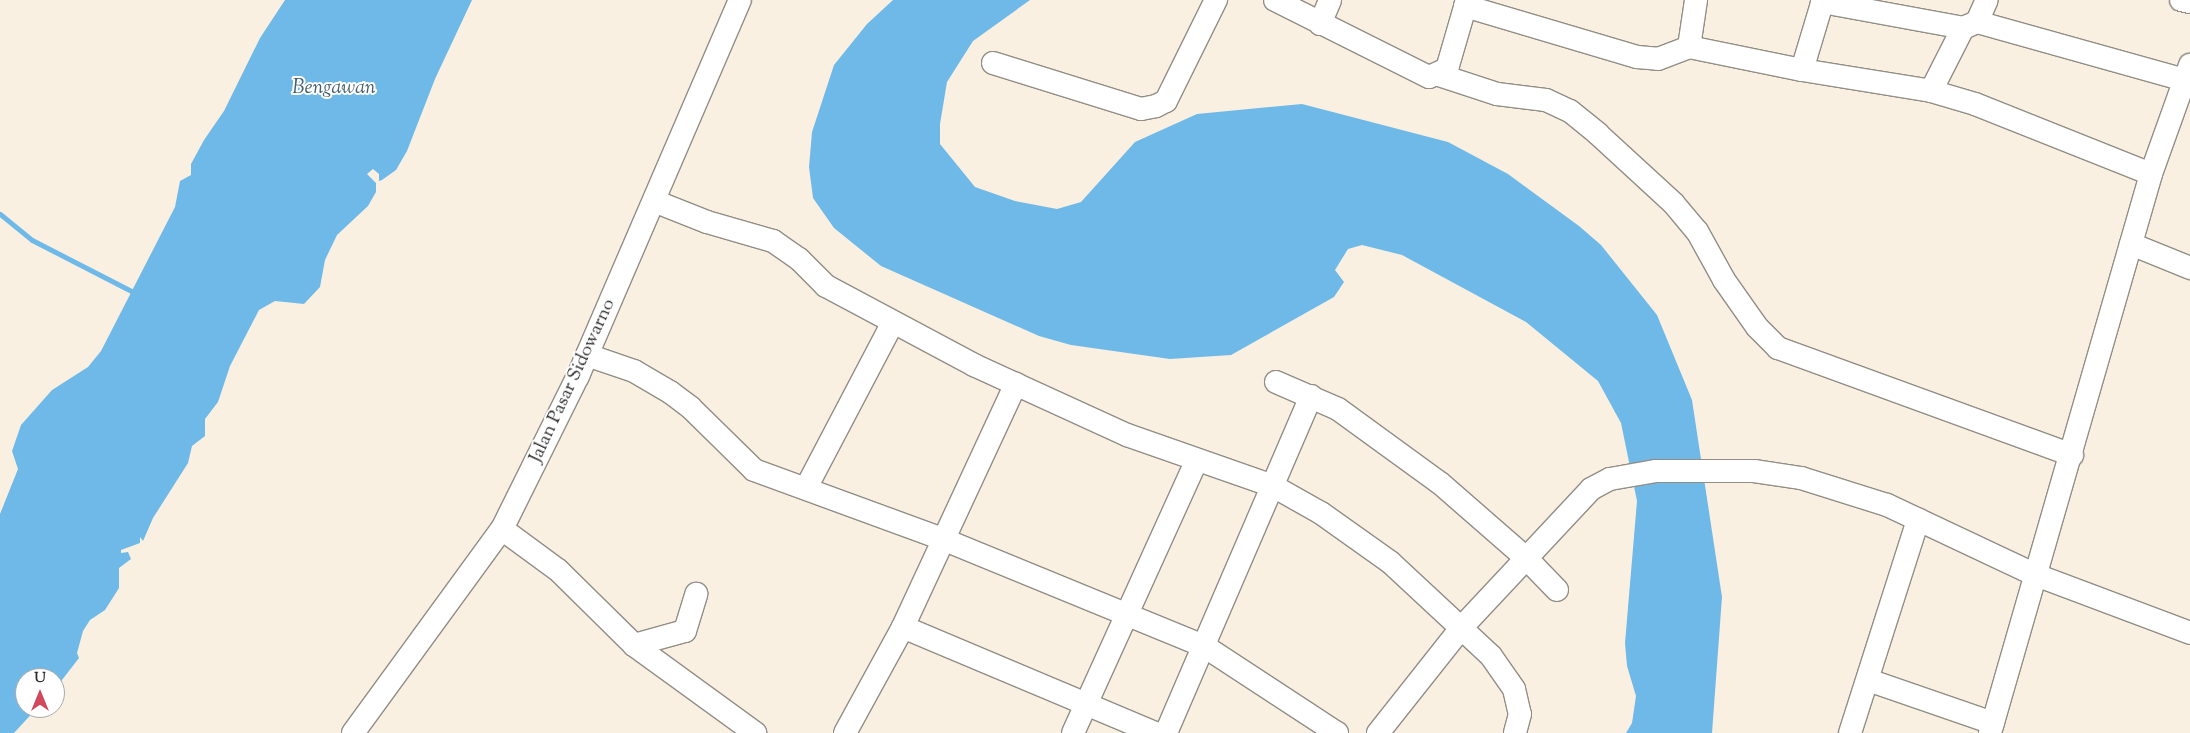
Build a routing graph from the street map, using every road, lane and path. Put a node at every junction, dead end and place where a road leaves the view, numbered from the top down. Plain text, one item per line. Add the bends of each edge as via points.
1 (740, 0) edge
2 (1216, 0) edge
3 (1275, 0) edge
4 (1330, 0) edge
5 (1696, 0) edge
6 (1987, 0) edge
7 (2181, 0) edge
8 (1823, 1) edge
9 (2190, 2) edge
10 (1466, 3) edge
11 (1320, 24) junction
12 (1970, 25) junction
13 (1690, 47) junction
14 (993, 63) dead end
15 (1802, 70) junction
16 (2188, 72) edge
17 (1439, 75) junction
18 (1931, 91) junction
19 (2151, 174) junction
20 (654, 201) junction
21 (2132, 244) junction
22 (2190, 268) edge
23 (892, 322) junction
24 (587, 355) junction
25 (1276, 382) dead end
26 (1016, 384) junction
27 (1311, 396) junction
28 (2072, 455) junction
29 (1197, 460) junction
30 (1273, 486) junction
31 (806, 488) junction
32 (1918, 520) junction
33 (502, 529) junction
34 (945, 540) junction
35 (1528, 560) junction
36 (2036, 575) junction
37 (1557, 590) dead end
38 (696, 594) dead end
39 (1126, 616) junction
40 (903, 627) junction
41 (1462, 627) junction
42 (2190, 633) edge
43 (634, 646) junction
44 (1204, 646) junction
45 (1868, 680) junction
46 (1089, 703) junction
47 (1992, 728) edge
48 (353, 733) edge
49 (755, 733) edge
50 (845, 733) edge
51 (1073, 733) edge
52 (1155, 733) edge
53 (1166, 733) edge
54 (1337, 733) edge
55 (1378, 733) edge
56 (1515, 733) edge
57 (1850, 733) edge

1 - 20 street, Jalan Pasar Sidowarno
2 - 14 street via 1166,101 1156,106 1141,109
3 - 11 street
4 - 11 street
5 - 13 street
6 - 12 street
7 - 9 street
8 - 12 street
8 - 15 street
10 - 13 street via 1638,57 1658,59
10 - 17 street via 1447,69
11 - 17 street via 1430,76
12 - 16 street
12 - 18 street
13 - 15 street
15 - 18 street
16 - 19 street
17 - 28 street via 1497,94 1546,100 1570,111 1680,211 1697,231 1724,280 1757,327 1778,348
18 - 19 street via 1975,104
19 - 21 street
20 - 23 street via 707,222 773,241 799,259 826,286
20 - 24 street, Jalan Pasar Sidowarno
21 - 22 street
21 - 28 street
23 - 26 street
23 - 31 street
24 - 31 street via 634,371 691,408 754,470
24 - 33 street, Jalan Pasar Sidowarno
25 - 27 street
26 - 29 street via 1126,435
26 - 34 street
27 - 30 street
27 - 35 street via 1338,409 1440,483
28 - 36 street
29 - 30 street
29 - 39 street
30 - 41 street via 1321,513 1390,562
30 - 44 street
31 - 34 street
32 - 35 street via 1886,505 1801,478 1714,470 1656,471 1610,479 1591,489
32 - 36 street
32 - 45 street
33 - 43 street via 558,570
33 - 48 street, Jalan Pasar Sidowarno
34 - 39 street
34 - 40 street
35 - 37 street
35 - 41 street
36 - 42 street
36 - 47 street
38 - 43 street via 684,631
39 - 44 street
39 - 46 street
40 - 46 street
40 - 50 street
41 - 55 street
41 - 56 street via 1490,656 1514,690 1520,714
43 - 49 street
44 - 53 street
44 - 54 street
45 - 47 street
45 - 57 street
46 - 51 street
46 - 52 street

